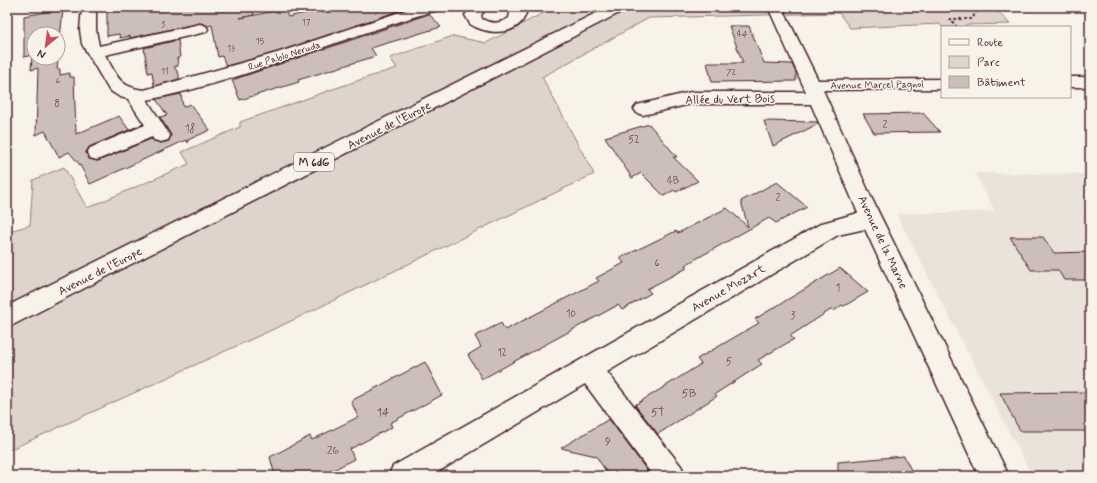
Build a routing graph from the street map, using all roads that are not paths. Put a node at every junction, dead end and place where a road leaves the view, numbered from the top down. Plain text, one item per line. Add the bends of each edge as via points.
1 (89, 7) edge
2 (432, 7) edge
3 (475, 7) edge
4 (513, 7) edge
5 (620, 7) edge
6 (775, 7) edge
7 (200, 29) dead end
8 (95, 52) junction
9 (1071, 82) edge
10 (1090, 82) edge
11 (941, 84) edge
12 (815, 91) junction
13 (134, 94) junction
14 (643, 109) dead end
15 (97, 153) dead end
16 (872, 220) junction
17 (7, 318) edge
18 (589, 369) junction
19 (403, 476) edge
20 (672, 476) edge
21 (994, 476) edge

1 - 8 street, Rue Pablo Neruda via 88,38
2 - 13 street, Rue Pablo Neruda via 164,91
3 - 4 street via 475,21 483,26 496,28 516,20 518,13
5 - 17 street, Avenue de l'Europe / M 6dG
6 - 12 street, Avenue de la Marne
7 - 8 street
8 - 13 street, Rue Pablo Neruda via 115,86
9 - 10 street
11 - 12 street, Avenue Marcel Pagnol
12 - 14 street, Allée du Vert Bois via 691,98
12 - 16 street, Avenue de la Marne
13 - 15 street via 158,132
16 - 18 street, Avenue Mozart via 830,229
16 - 21 street, Avenue de la Marne
18 - 19 street, Avenue Mozart
18 - 20 street

